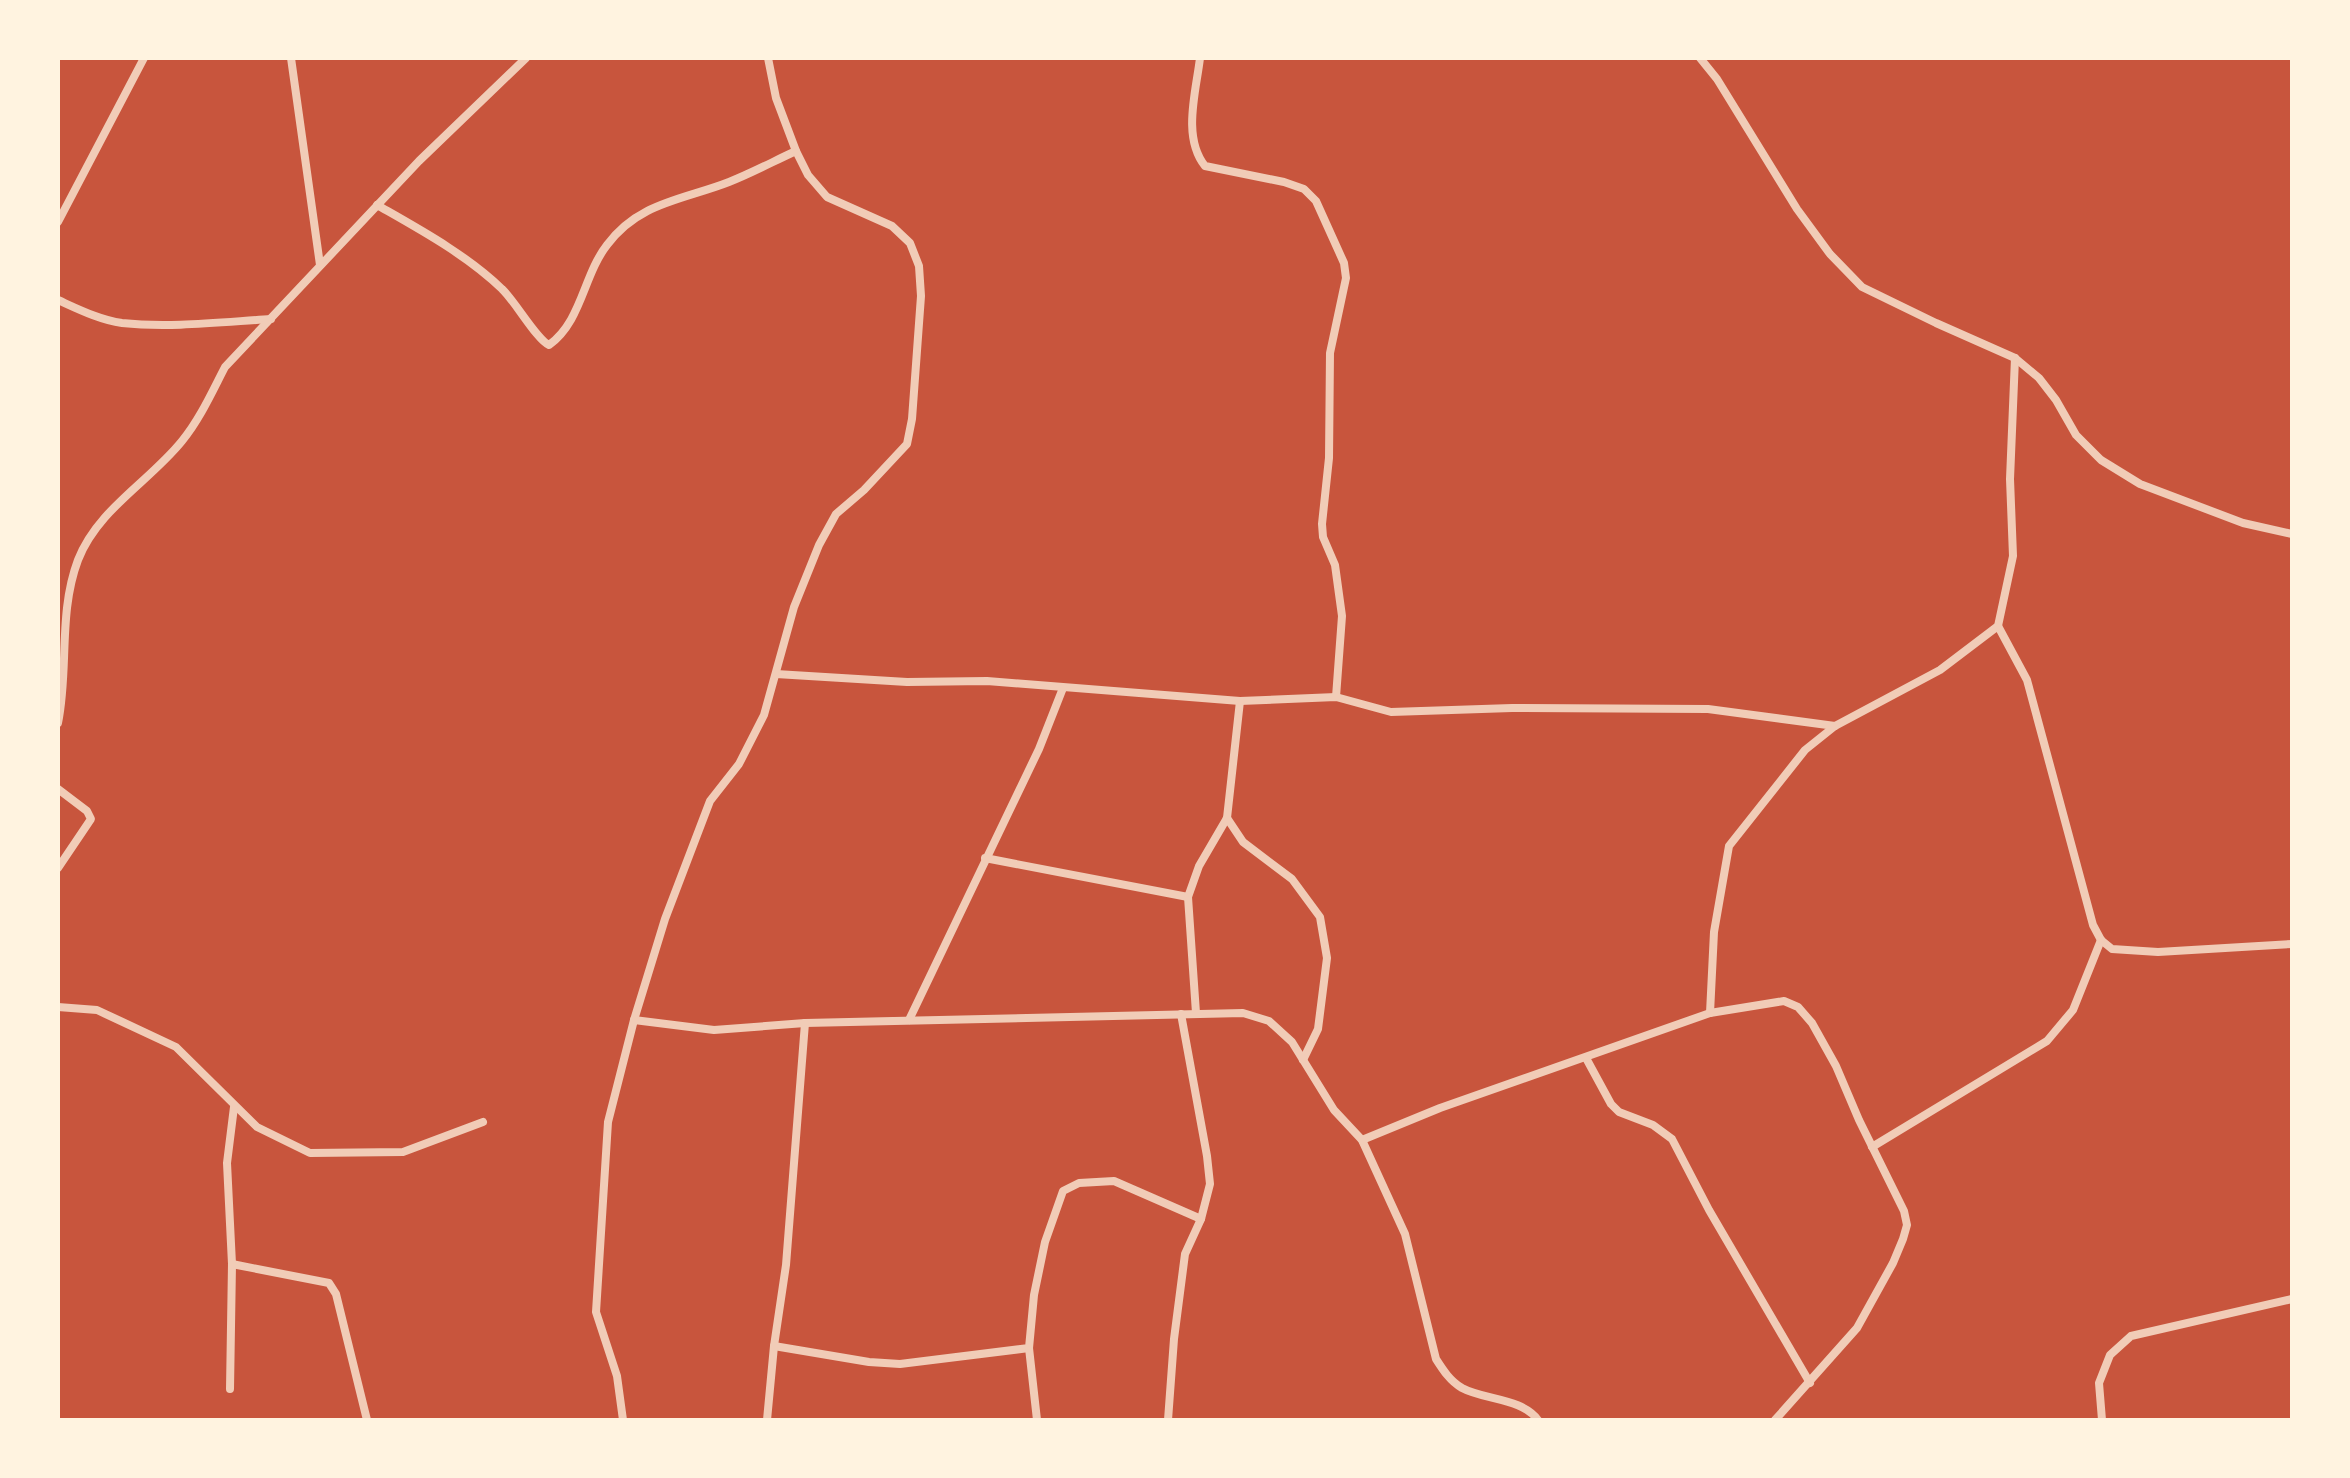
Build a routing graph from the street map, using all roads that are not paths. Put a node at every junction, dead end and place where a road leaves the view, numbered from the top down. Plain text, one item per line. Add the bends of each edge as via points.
1 (144, 58) edge
2 (291, 58) edge
3 (526, 58) edge
4 (768, 58) edge
5 (1200, 58) edge
6 (1700, 58) edge
7 (796, 151) junction
8 (377, 205) junction
9 (58, 222) edge
10 (320, 265) junction
11 (58, 300) edge
12 (271, 319) junction
13 (2015, 358) junction
14 (2292, 534) edge
15 (1998, 626) junction
16 (776, 674) junction
17 (1063, 688) junction
18 (1336, 697) junction
19 (1240, 701) junction
20 (58, 723) edge
21 (1835, 726) junction
22 (58, 789) edge
23 (1227, 818) junction
24 (985, 858) junction
25 (58, 868) edge
26 (1188, 897) junction
27 (2101, 940) junction
28 (2292, 944) edge
29 (58, 1007) edge
30 (1196, 1013) junction
31 (1710, 1013) junction
32 (1181, 1014) junction
33 (634, 1020) junction
34 (909, 1020) junction
35 (805, 1023) junction
36 (1586, 1058) junction
37 (1303, 1060) junction
38 (234, 1107) junction
39 (483, 1122) dead end
40 (1362, 1140) junction
41 (1872, 1147) junction
42 (1201, 1219) junction
43 (232, 1264) junction
44 (2292, 1299) edge
45 (774, 1346) junction
46 (1029, 1348) junction
47 (1810, 1383) junction
48 (230, 1389) dead end
49 (367, 1420) edge
50 (623, 1420) edge
51 (767, 1420) edge
52 (1037, 1420) edge
53 (1168, 1420) edge
54 (1538, 1420) edge
55 (1775, 1420) edge
56 (2102, 1420) edge

1 - 9 street
2 - 10 street
3 - 8 street
4 - 7 street
5 - 18 street via 1192,137 1198,157 1205,166 1304,189 1316,201 1344,263 1346,278 1330,353 1322,524 1342,616
6 - 13 street via 1797,209 1862,287
7 - 8 street via 636,216 607,245 570,323 549,345 501,288 438,241
7 - 16 street via 827,197 892,226 910,243 919,266 921,296 907,444 836,514 794,607
8 - 10 street
10 - 12 street
11 - 12 street via 121,323
12 - 20 street via 225,367 181,442 114,507 79,558 63,636
13 - 14 street via 2039,378 2076,435 2101,460 2140,484 2243,523
13 - 15 street via 2013,556
15 - 21 street via 1940,670
15 - 27 street via 2027,680
16 - 17 street
16 - 33 street via 764,715 739,764 710,801
17 - 19 street
17 - 24 street
18 - 19 street
18 - 21 street via 1391,712 1708,709
19 - 23 street
21 - 31 street via 1805,750 1729,846 1714,932
22 - 25 street via 91,819
23 - 26 street
23 - 37 street via 1243,842 1292,879 1320,917 1327,958 1318,1029
24 - 26 street
24 - 34 street
26 - 30 street
27 - 28 street via 2112,949 2158,952
27 - 41 street via 2073,1010 2047,1041
29 - 38 street via 97,1010 176,1047
30 - 32 street
30 - 37 street via 1243,1013 1269,1021
31 - 36 street
31 - 41 street via 1784,1001 1798,1007 1836,1066
32 - 34 street
32 - 42 street via 1210,1184
33 - 35 street via 714,1030
33 - 50 street via 608,1122 596,1312 617,1376
34 - 35 street
35 - 45 street via 786,1265
36 - 40 street
36 - 47 street via 1619,1112 1672,1139
37 - 40 street via 1334,1110
38 - 39 street via 257,1127 310,1153 403,1152
38 - 43 street via 227,1163
40 - 54 street via 1405,1234 1436,1359 1447,1377 1518,1406
41 - 47 street via 1907,1225 1893,1263 1857,1328
42 - 46 street via 1114,1181 1079,1183 1063,1191 1045,1242
42 - 53 street via 1185,1254
43 - 48 street
43 - 49 street via 329,1283
44 - 56 street via 2131,1336 2110,1355 2099,1383
45 - 46 street via 900,1364
45 - 51 street
46 - 52 street
47 - 55 street

